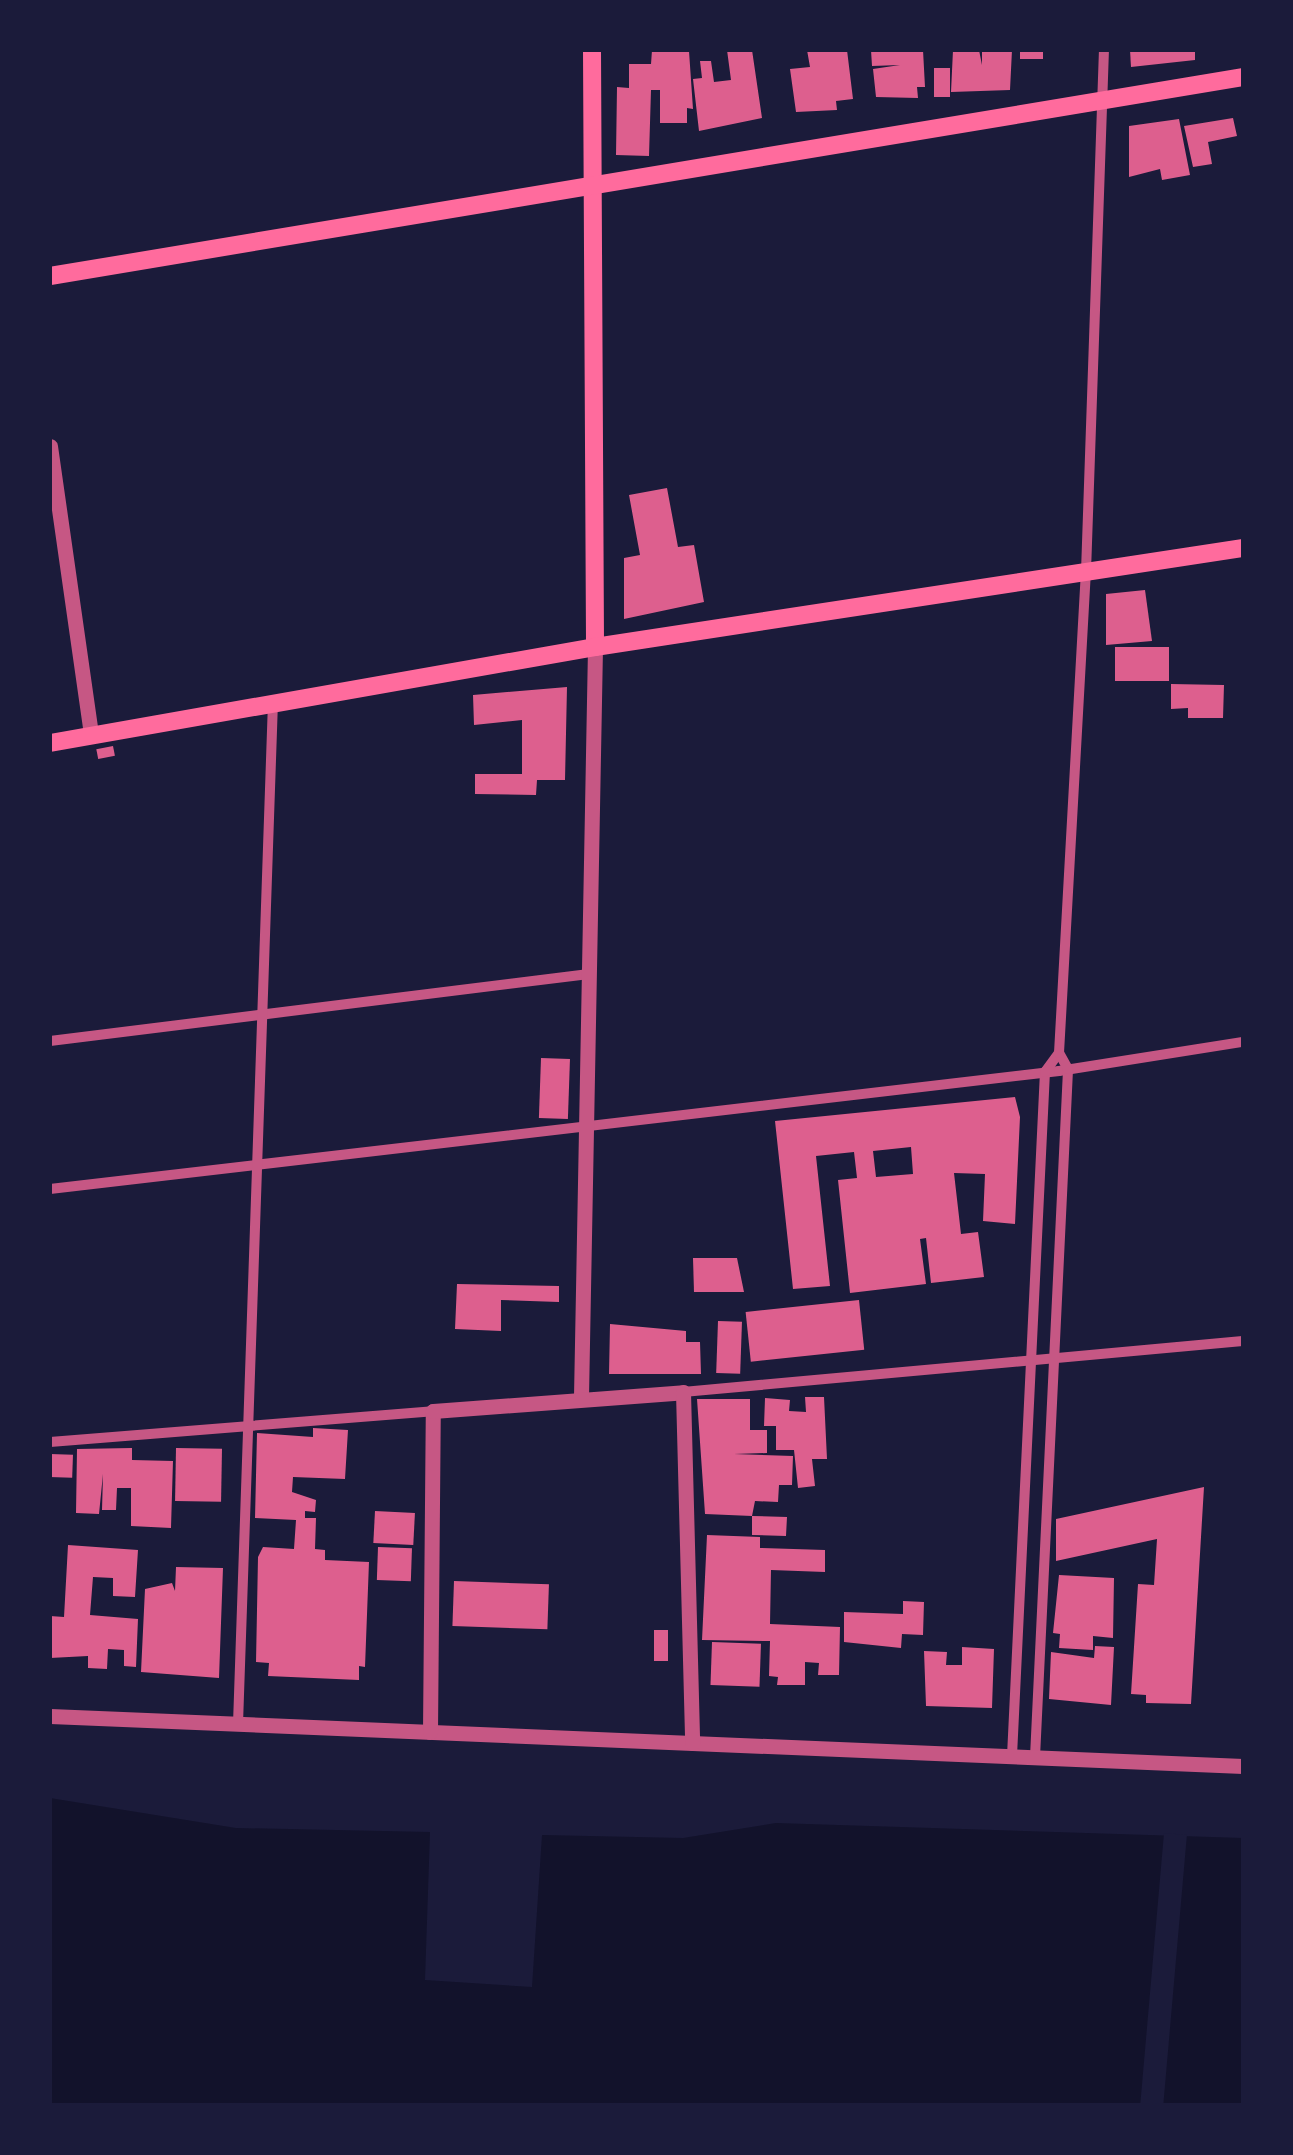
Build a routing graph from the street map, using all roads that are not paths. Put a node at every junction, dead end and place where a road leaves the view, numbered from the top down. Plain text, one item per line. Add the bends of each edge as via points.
1 (592, 50) edge
2 (1104, 50) edge
3 (1243, 77) edge
4 (1099, 100) junction
5 (594, 185) junction
6 (50, 276) edge
7 (50, 446) edge
8 (1243, 548) edge
9 (1086, 572) junction
10 (595, 647) junction
11 (273, 702) junction
12 (92, 734) junction
13 (50, 742) edge
14 (589, 974) junction
15 (261, 1015) junction
16 (50, 1041) edge
17 (1243, 1042) edge
18 (1059, 1053) junction
19 (1068, 1070) junction
20 (1046, 1072) junction
21 (585, 1125) junction
22 (256, 1161) junction
23 (50, 1190) edge
24 (1243, 1341) edge
25 (1052, 1358) junction
26 (1031, 1359) junction
27 (683, 1392) junction
28 (582, 1397) junction
29 (433, 1411) junction
30 (245, 1426) junction
31 (50, 1442) edge
32 (50, 1716) edge
33 (238, 1724) junction
34 (430, 1732) junction
35 (692, 1742) junction
36 (1012, 1756) junction
37 (1035, 1757) junction
38 (1243, 1766) edge

1 - 5 main road
2 - 4 street
3 - 4 main road
4 - 5 main road
4 - 9 street
5 - 6 main road
5 - 10 main road
7 - 12 street
8 - 9 main road
9 - 10 main road
9 - 18 street
10 - 11 main road
10 - 14 street
11 - 12 main road
11 - 15 street
12 - 13 main road
14 - 15 street
14 - 21 street
15 - 16 street
15 - 22 street
17 - 19 street
18 - 19 street
18 - 20 street
19 - 20 street
19 - 25 street
20 - 21 street
20 - 26 street
21 - 22 street
21 - 28 street
22 - 23 street
22 - 30 street via 262,1164
24 - 25 street
25 - 26 street
25 - 37 street
26 - 27 street
26 - 36 street
27 - 28 street
27 - 35 street
28 - 29 street
29 - 30 street
29 - 34 street
30 - 31 street
30 - 33 street
32 - 33 street
33 - 34 street
34 - 35 street
35 - 36 street
36 - 37 street
37 - 38 street

